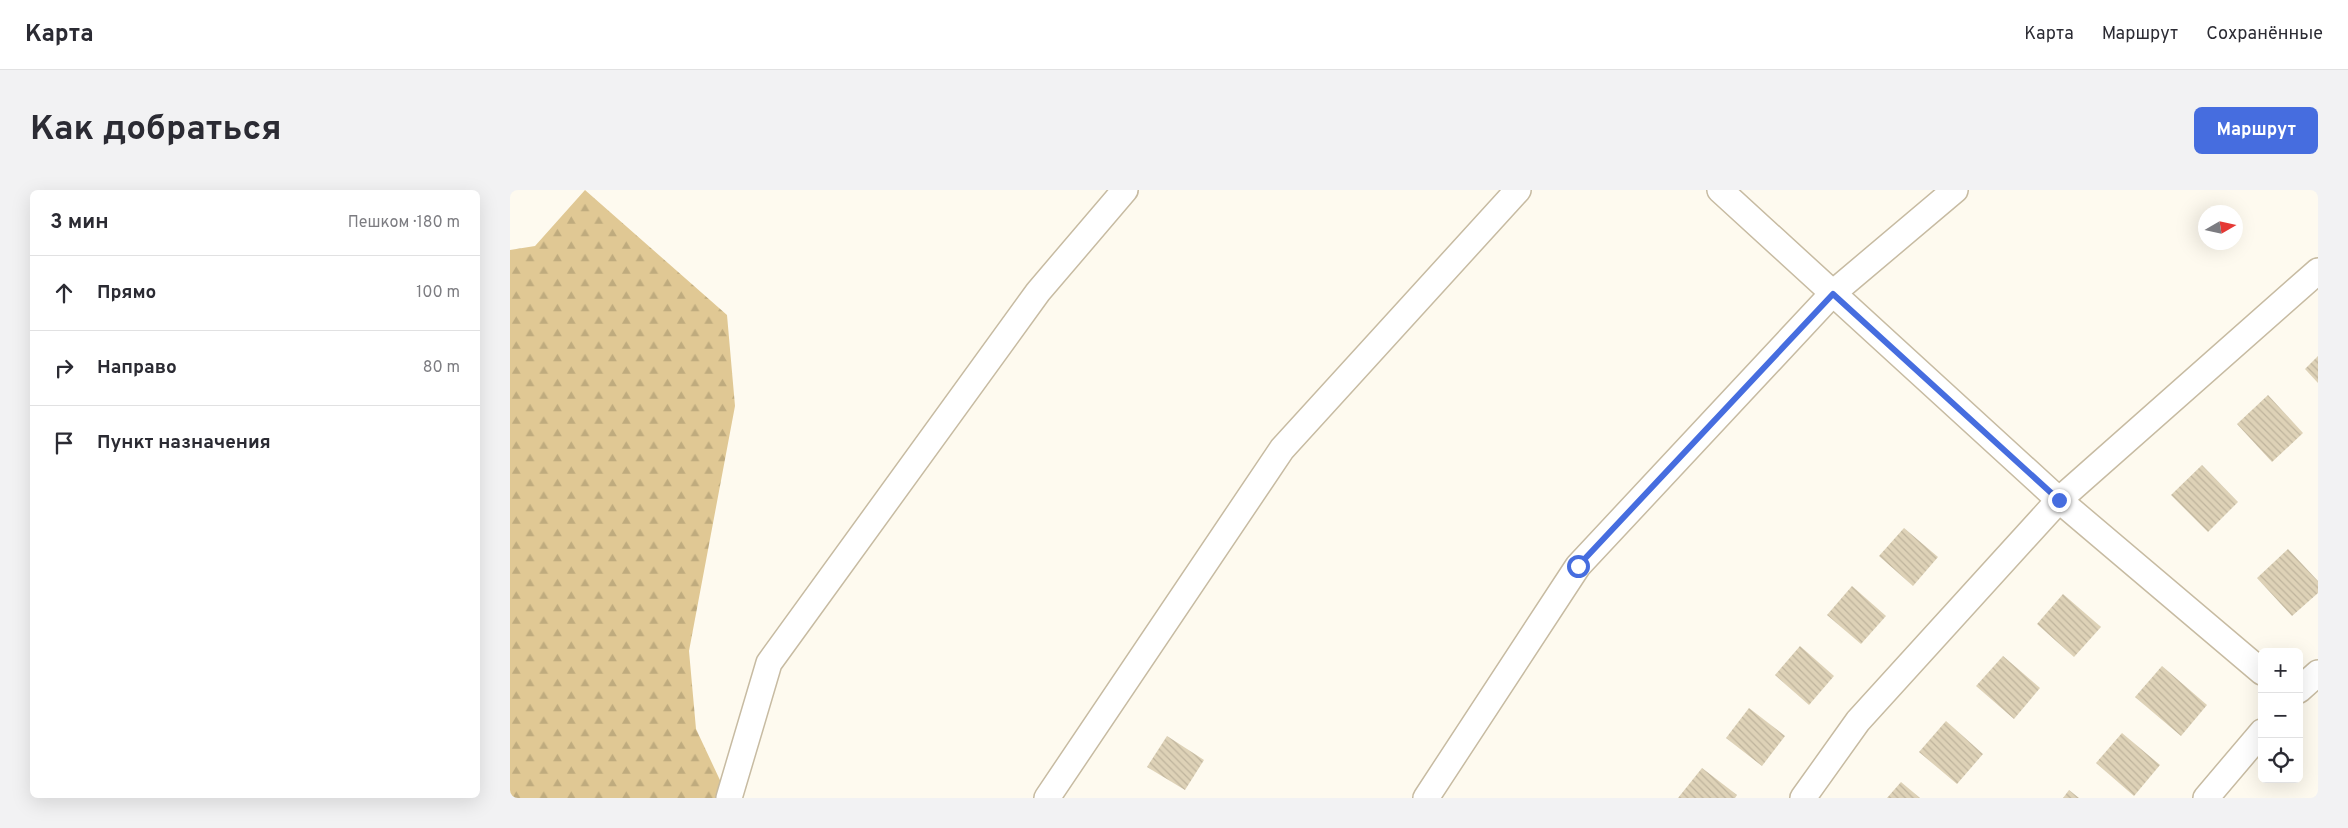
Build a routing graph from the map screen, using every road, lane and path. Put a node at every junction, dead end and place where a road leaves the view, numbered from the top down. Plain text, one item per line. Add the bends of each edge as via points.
1 (1124, 190) edge
2 (1518, 190) edge
3 (1720, 190) edge
4 (1955, 190) edge
5 (2318, 271) edge
6 (1833, 294) junction
7 (2059, 500) junction
8 (2258, 669) edge
9 (2318, 673) edge
10 (2303, 686) edge
11 (2258, 737) edge
12 (729, 798) edge
13 (1047, 798) edge
14 (1426, 798) edge
15 (1802, 798) edge
16 (2206, 798) edge

1 - 12 street via 1038,292 769,663
2 - 13 street via 1282,449
3 - 6 street
4 - 6 street
5 - 7 street
6 - 7 street
6 - 14 street via 1578,566
7 - 8 street
7 - 15 street via 1858,721
9 - 10 street
11 - 16 street

